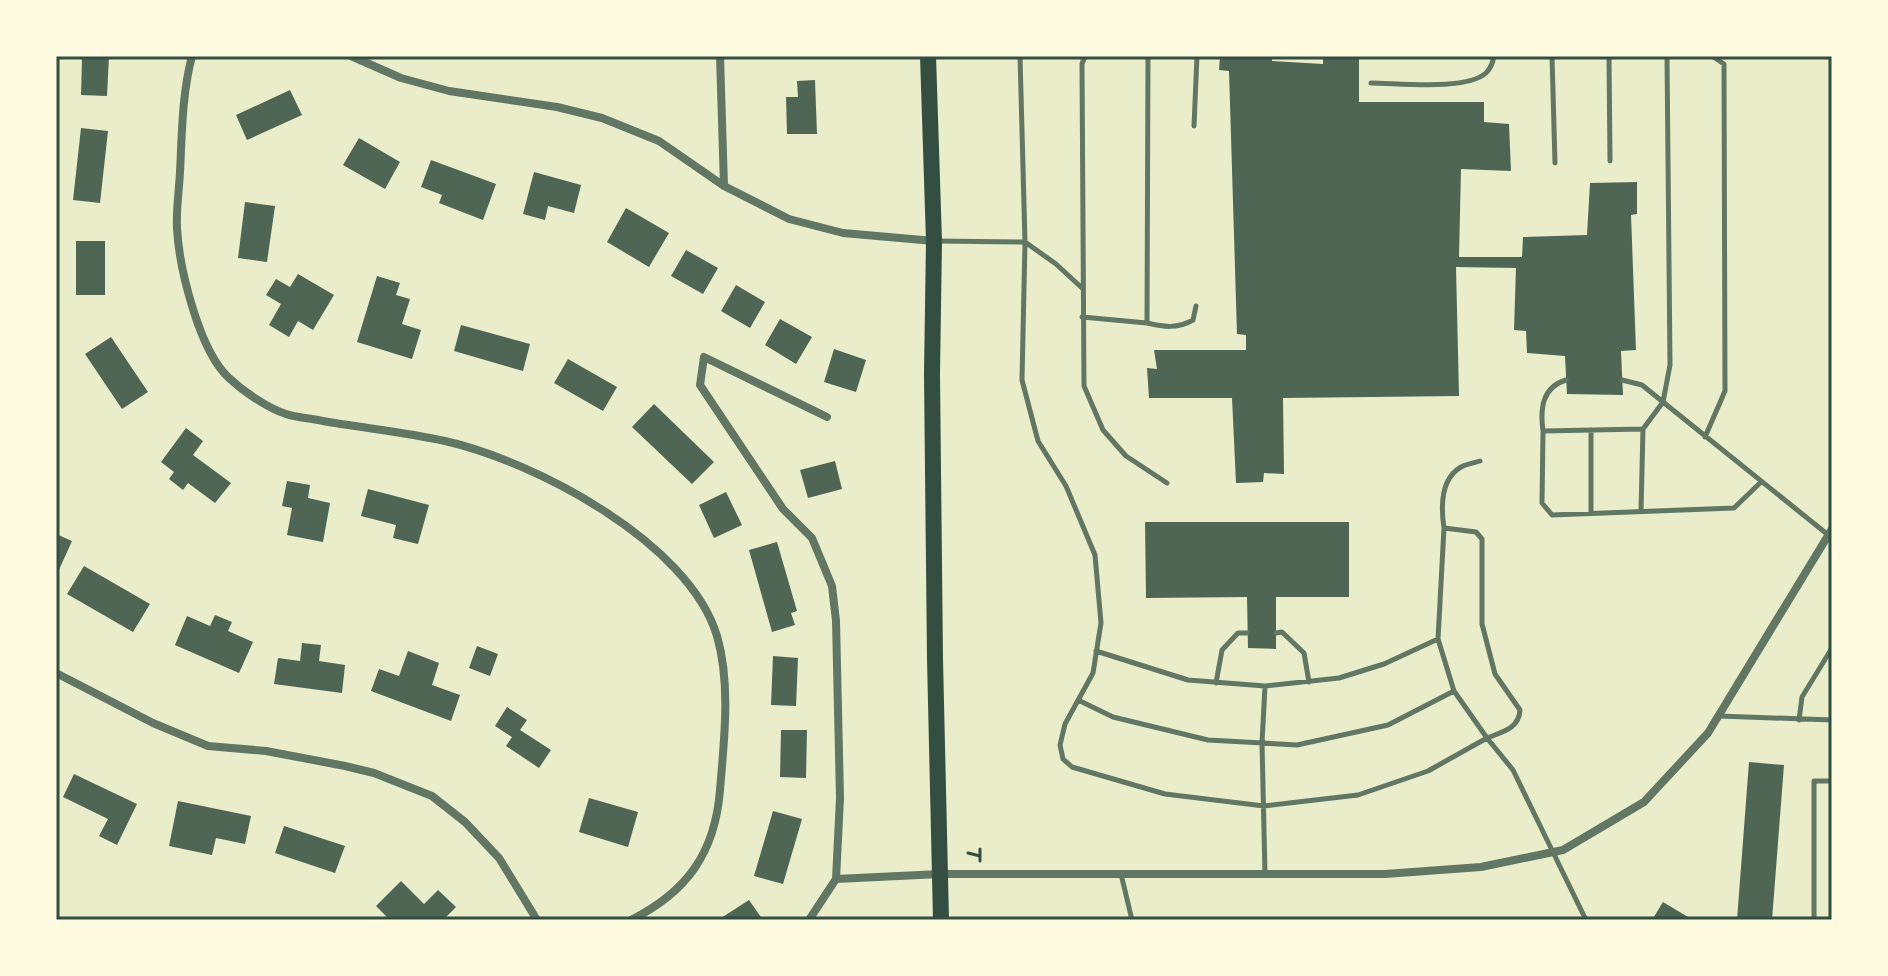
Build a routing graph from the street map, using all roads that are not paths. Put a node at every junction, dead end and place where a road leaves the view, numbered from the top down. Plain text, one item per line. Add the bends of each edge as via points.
1 (192, 56) edge
2 (351, 56) edge
3 (720, 56) edge
4 (928, 56) edge
5 (1020, 56) edge
6 (1085, 56) edge
7 (1148, 56) edge
8 (1197, 56) edge
9 (1494, 56) edge
10 (1552, 56) edge
11 (1609, 56) edge
12 (1667, 56) edge
13 (1712, 56) edge
14 (1371, 83) dead end
15 (1194, 126) dead end
16 (1610, 161) dead end
17 (1555, 163) dead end
18 (724, 186) junction
19 (934, 241) junction
20 (1025, 242) junction
21 (1082, 288) junction
22 (1196, 306) dead end
23 (1082, 317) junction
24 (1147, 323) junction
25 (1566, 380) dead end
26 (1622, 380) dead end
27 (1663, 402) junction
28 (827, 417) dead end
29 (1643, 429) junction
30 (1591, 430) junction
31 (1543, 431) junction
32 (1705, 437) junction
33 (1480, 461) dead end
34 (1761, 482) junction
35 (1167, 483) dead end
36 (1641, 511) junction
37 (1591, 513) junction
38 (1444, 528) junction
39 (1831, 534) edge
40 (1247, 633) dead end
41 (1276, 633) dead end
42 (1438, 639) junction
43 (1832, 648) edge
44 (1096, 651) junction
45 (56, 673) edge
46 (1309, 682) junction
47 (1216, 683) junction
48 (1265, 686) junction
49 (1454, 691) junction
50 (1078, 700) junction
51 (1718, 716) junction
52 (1799, 720) junction
53 (1832, 720) edge
54 (1487, 738) junction
55 (1262, 743) junction
56 (1832, 781) edge
57 (1264, 806) junction
58 (1553, 852) junction
59 (940, 874) junction
60 (1121, 874) junction
61 (1265, 874) junction
62 (836, 879) junction
63 (537, 920) edge
64 (631, 920) edge
65 (809, 920) edge
66 (941, 920) edge
67 (1132, 920) edge
68 (1586, 920) edge
69 (1814, 920) edge

1 - 64 street via 184,87 177,229 193,308 210,353 227,377 286,414 444,440 499,455 619,520 664,557 699,600 716,635 724,684 715,828 685,882
2 - 18 street via 449,91 602,118 659,141
3 - 18 street
4 - 19 main road
5 - 20 lane
6 - 21 lane
7 - 24 lane
8 - 15 lane
9 - 14 lane via 1485,74 1470,81
10 - 17 lane
11 - 16 lane
12 - 27 lane via 1670,365
13 - 32 lane via 1724,64 1725,391
18 - 19 street via 803,223 843,233
19 - 20 lane
19 - 59 main road
20 - 21 lane
20 - 44 lane via 1022,380 1038,441 1066,486 1095,555 1101,623
21 - 23 lane
22 - 24 lane via 1188,323
23 - 24 lane
23 - 35 lane via 1084,386 1103,430 1126,456
25 - 31 lane via 1552,386 1541,406
26 - 27 lane via 1642,385
27 - 29 lane
27 - 32 lane
28 - 62 street via 704,357 700,385 783,509 812,538 832,586 840,798
29 - 30 lane
29 - 36 lane
30 - 31 lane
30 - 37 lane
31 - 37 lane via 1542,503 1552,515
32 - 34 lane
33 - 38 lane via 1460,467 1449,480 1441,503
34 - 36 lane via 1734,508
34 - 39 lane
36 - 37 lane
38 - 42 lane
38 - 54 lane via 1476,532 1482,539 1482,624 1495,674 1520,710 1513,727
39 - 51 street
40 - 47 lane via 1238,633 1222,650
41 - 46 lane via 1282,632 1304,653
42 - 46 lane via 1384,664
42 - 49 lane
43 - 52 lane via 1802,697
44 - 47 lane via 1188,680
44 - 50 lane via 1093,673
45 - 63 street via 208,746 345,766 432,796 499,858
46 - 48 lane
47 - 48 lane
48 - 55 lane
49 - 54 lane
49 - 55 lane via 1388,725 1297,745
50 - 55 lane via 1113,717 1208,740
50 - 57 lane via 1060,745 1063,759 1072,767 1165,794
51 - 52 lane
51 - 58 street via 1644,802
52 - 53 lane
54 - 57 lane via 1428,771 1358,795
54 - 58 lane via 1513,770
55 - 57 lane
56 - 69 lane via 1814,781
57 - 61 lane
58 - 61 street via 1481,867
58 - 68 lane
59 - 60 street
59 - 62 street
59 - 66 main road
60 - 61 street
60 - 67 lane
62 - 65 street

